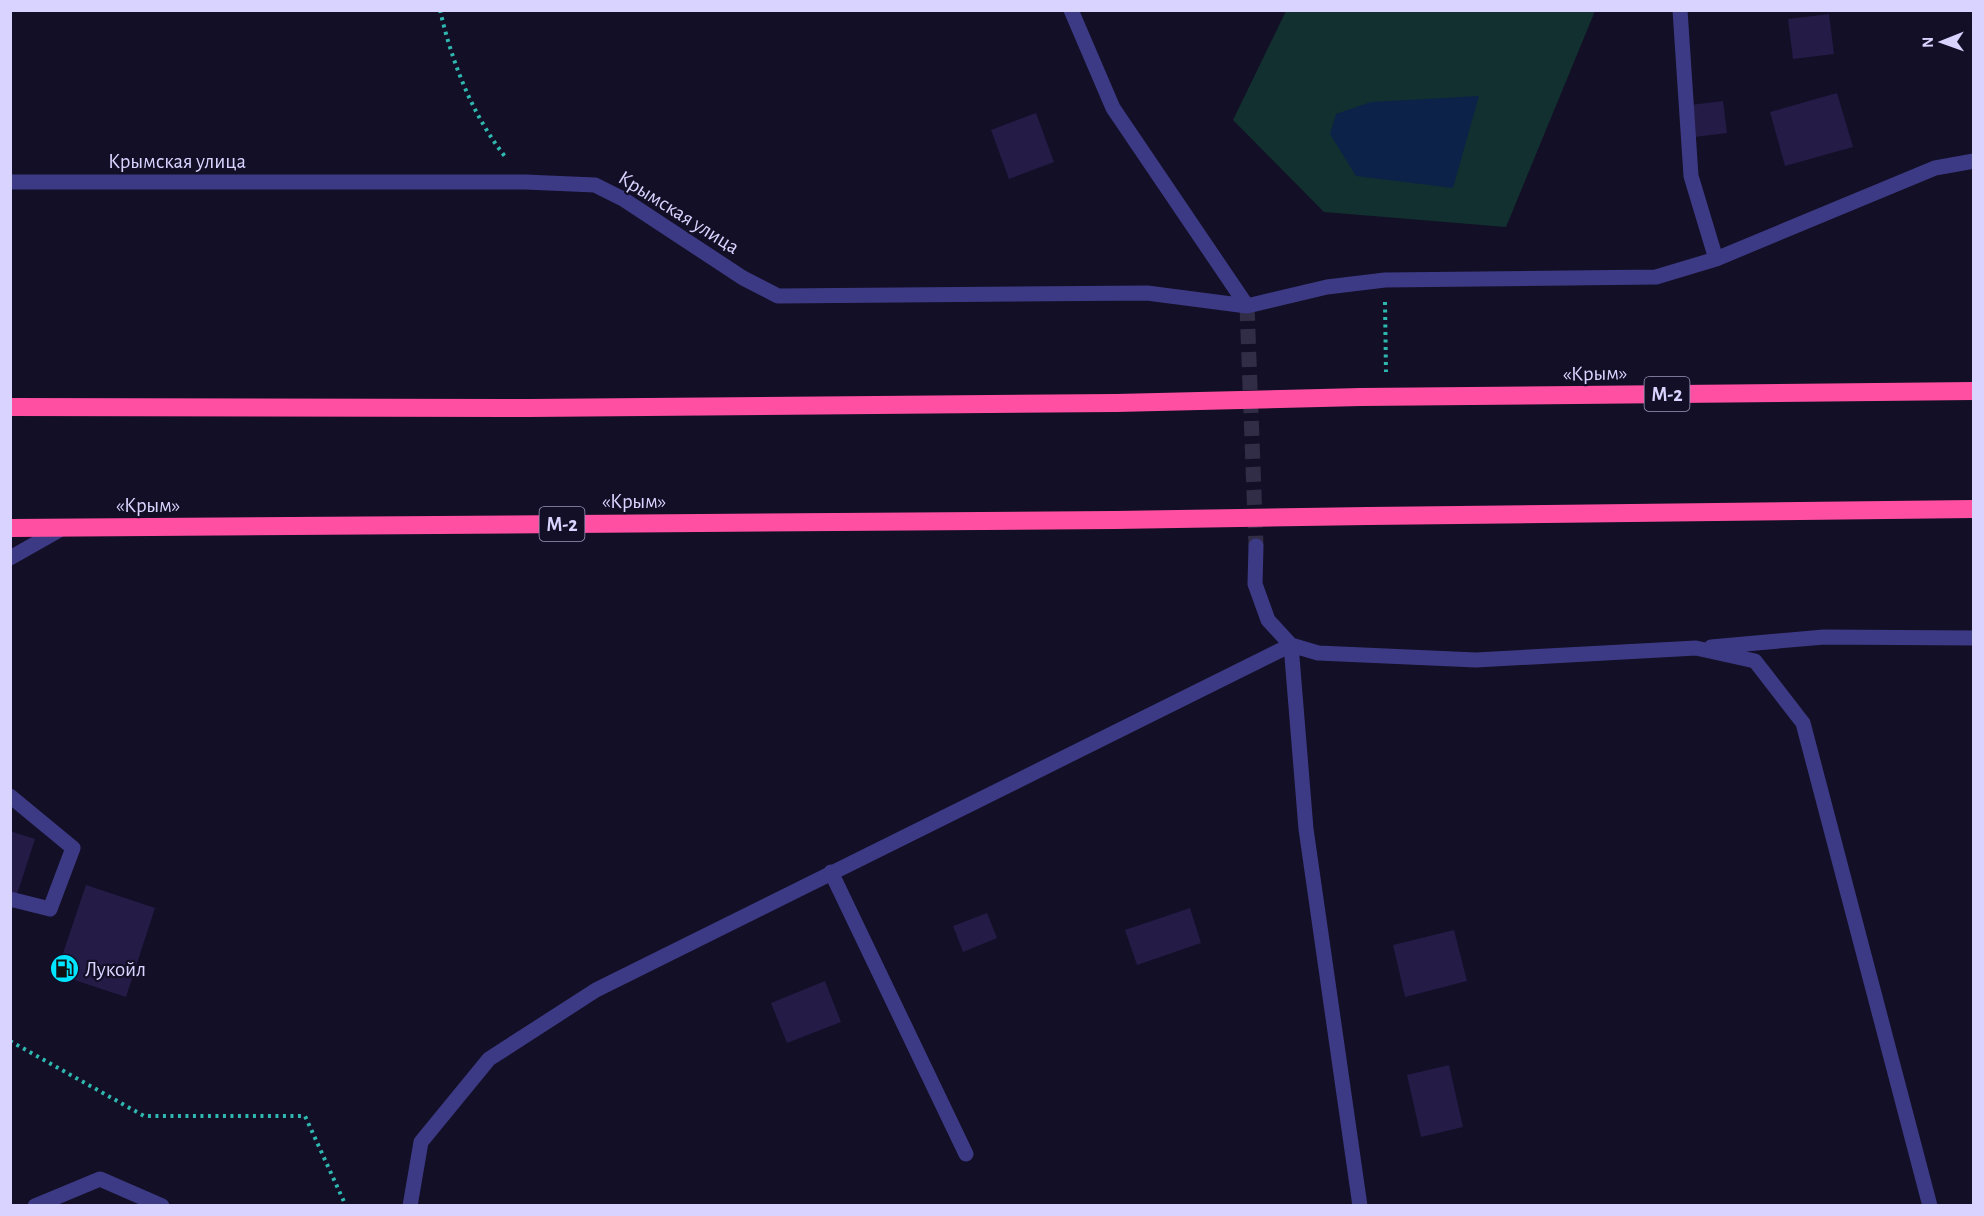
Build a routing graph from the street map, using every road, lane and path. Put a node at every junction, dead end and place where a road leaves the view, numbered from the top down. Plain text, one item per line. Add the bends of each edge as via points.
1 (440, 10) edge
2 (1071, 10) edge
3 (1680, 10) edge
4 (1974, 161) edge
5 (10, 182) edge
6 (525, 182) junction
7 (1716, 259) junction
8 (1385, 280) junction
9 (1247, 306) junction
10 (1974, 391) edge
11 (1387, 397) junction
12 (10, 407) edge
13 (1974, 509) edge
14 (10, 528) edge
15 (63, 528) junction
16 (1256, 546) tunnel mouth
17 (10, 558) edge
18 (1974, 638) edge
19 (1291, 645) junction
20 (1696, 648) junction
21 (10, 796) edge
22 (831, 872) junction
23 (10, 899) edge
24 (10, 1041) edge
25 (966, 1154) dead end
26 (35, 1206) edge
27 (162, 1206) edge
28 (346, 1206) edge
29 (410, 1206) edge
30 (1360, 1206) edge
31 (1930, 1206) edge

1 - 6 path via 449,49 488,135
2 - 9 street via 1113,108
3 - 7 street via 1691,176
4 - 7 street via 1935,168
5 - 6 street, Крымская улица
6 - 9 street, Крымская улица via 595,185 778,296 1147,293
7 - 8 street via 1656,277
8 - 9 street
8 - 11 path
10 - 11 highway, «Крым» / М-2
11 - 12 highway, «Крым» / М-2, bridge via 529,408
13 - 15 highway, «Крым» / М-2, bridge
14 - 15 highway, «Крым» / М-2
15 - 17 street
16 - 19 street via 1258,593 1268,620
18 - 20 street via 1824,637
19 - 20 street via 1318,653 1476,660
19 - 22 street
19 - 30 street via 1306,829
20 - 31 street via 1755,661 1803,723
21 - 23 street via 73,848 50,909
22 - 25 street
22 - 29 street via 596,990 489,1059 421,1142
24 - 28 path via 144,1116 305,1116
26 - 27 street via 100,1179

